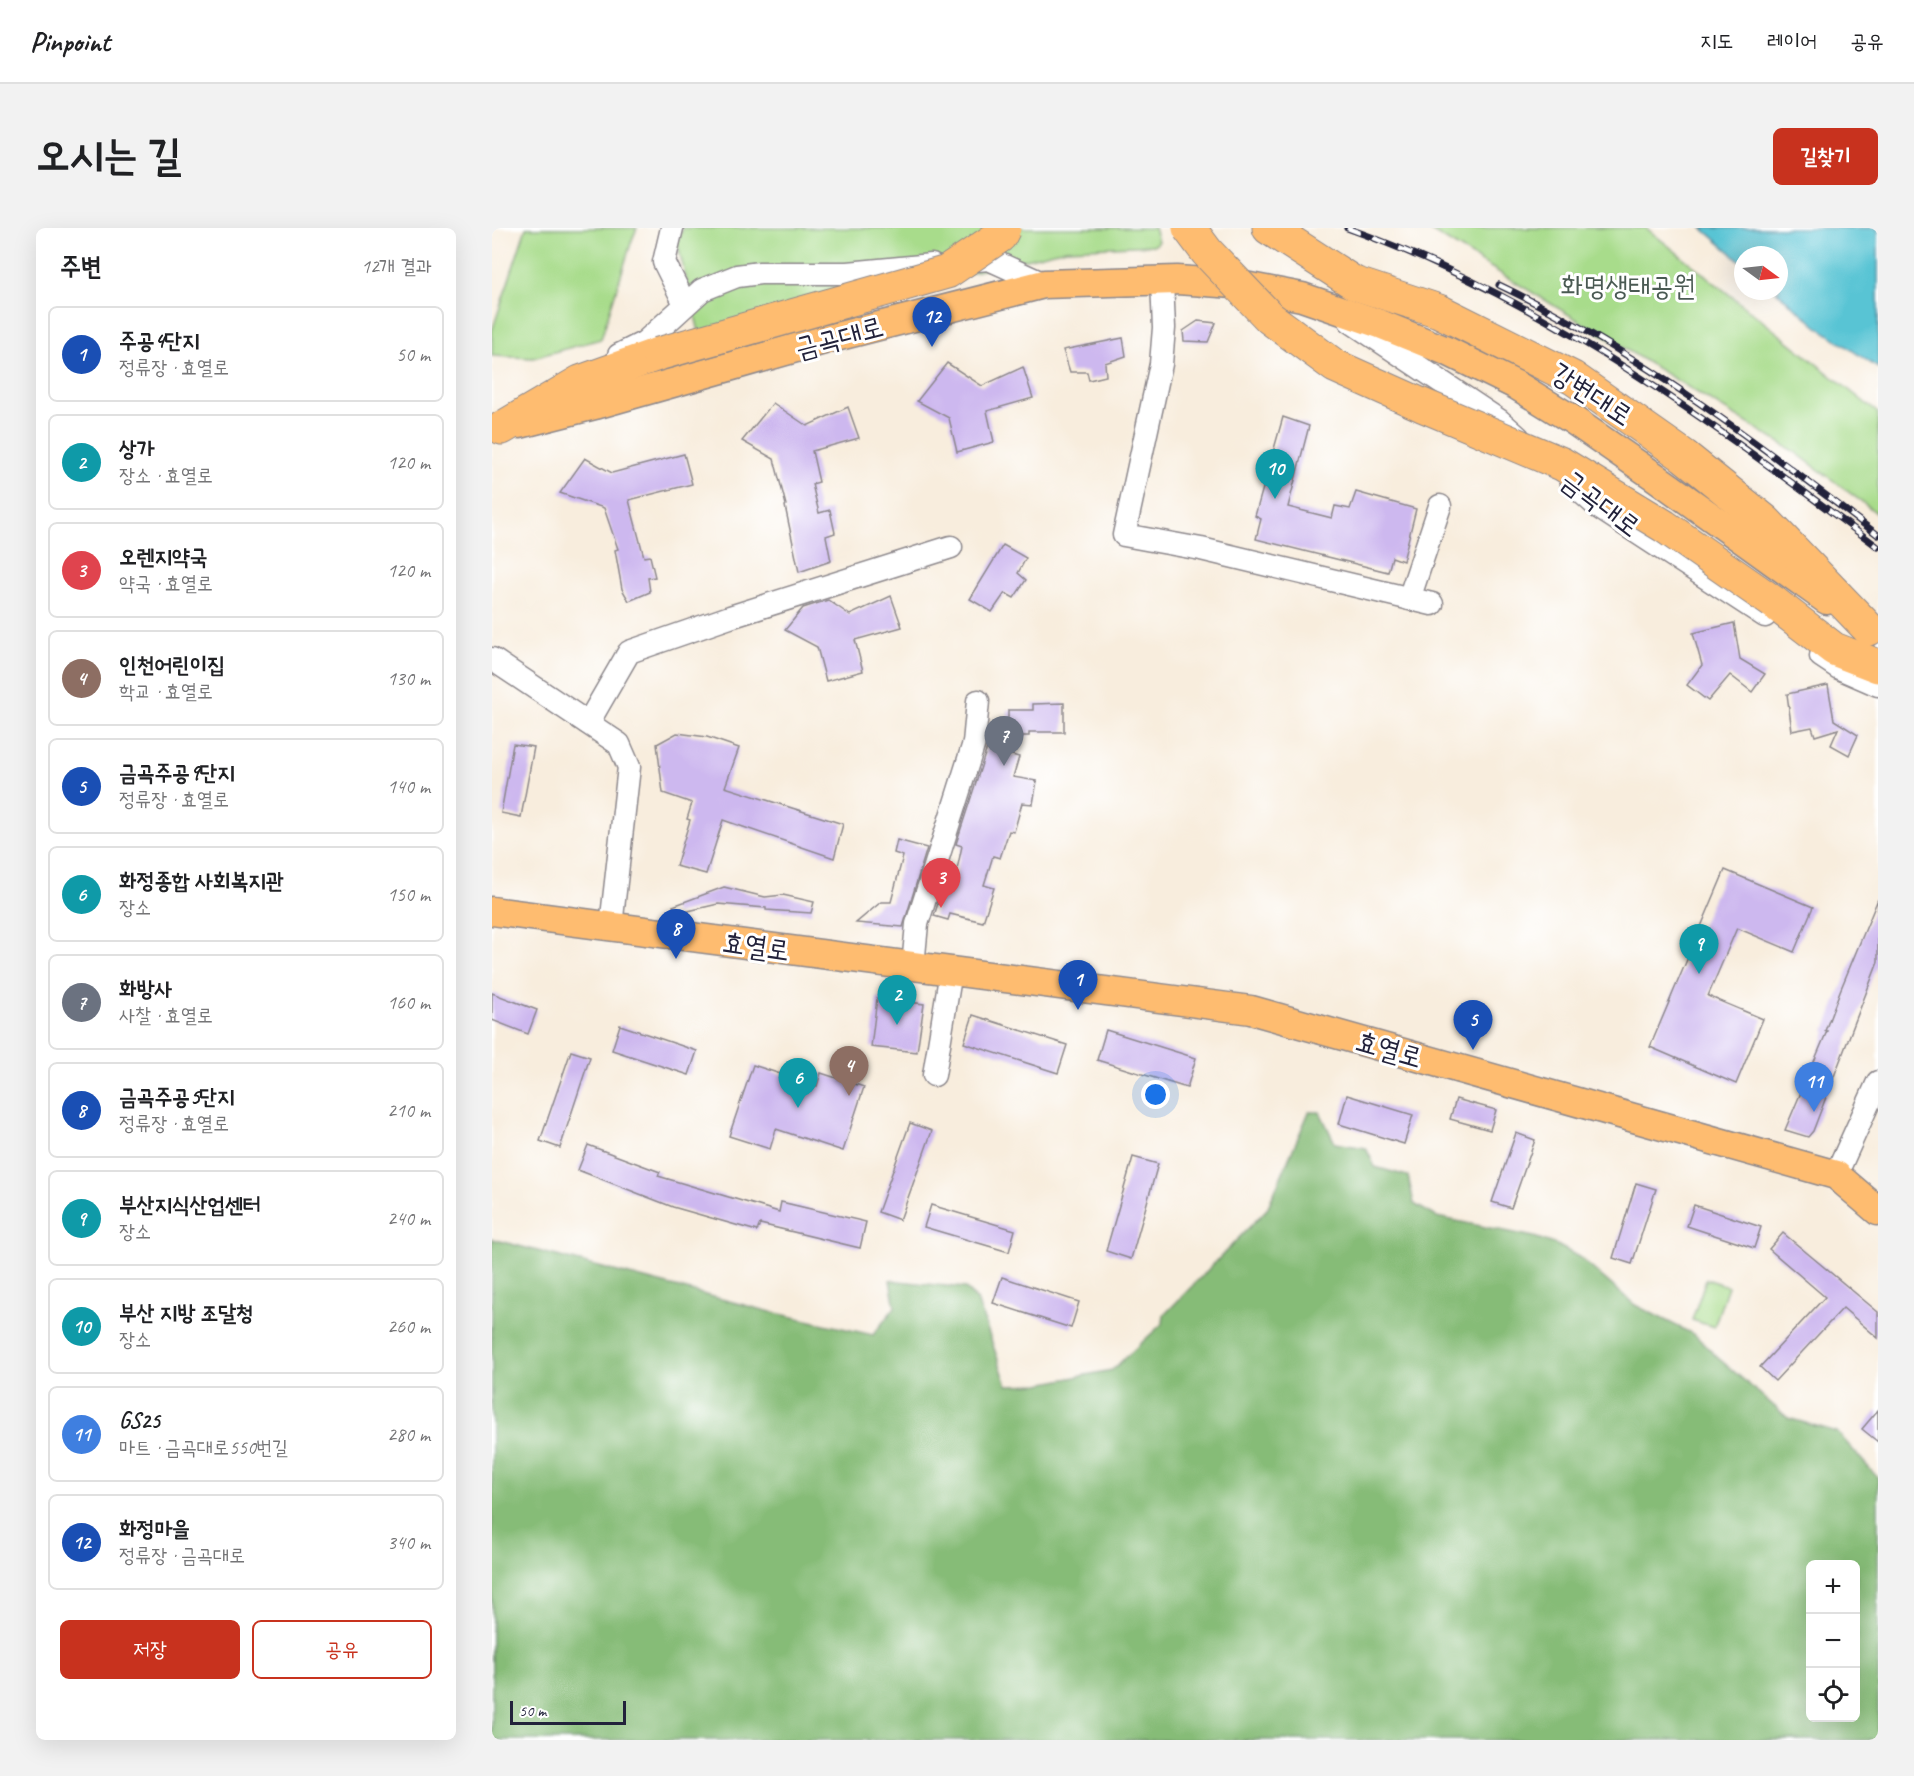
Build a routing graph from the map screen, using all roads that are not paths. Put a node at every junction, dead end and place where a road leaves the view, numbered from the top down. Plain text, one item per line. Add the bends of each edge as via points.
1 (672, 228) edge
2 (1004, 228) edge
3 (1189, 228) edge
4 (1269, 228) edge
5 (1162, 281) junction
6 (1044, 284) junction
7 (685, 304) junction
8 (1332, 307) junction
9 (549, 400) junction
10 (497, 429) edge
11 (1440, 506) dead end
12 (951, 547) dead end
13 (1410, 599) junction
14 (1432, 604) dead end
15 (1873, 633) edge
16 (492, 659) edge
17 (1878, 666) edge
18 (1878, 685) edge
19 (978, 701) dead end
20 (588, 723) junction
21 (492, 911) edge
22 (611, 926) junction
23 (913, 966) junction
24 (951, 971) junction
25 (934, 1075) dead end
26 (1878, 1082) edge
27 (1836, 1175) junction
28 (1878, 1211) edge

1 - 7 street via 664,262
2 - 9 highway, bridge via 1000,236 947,272 658,354 580,382
3 - 17 highway, bridge via 1270,318 1335,366 1563,464 1664,526 1834,649
4 - 15 highway, 강변대로 via 1354,283 1439,311 1573,378 1684,456 1765,521
5 - 6 main road, 금곡대로
5 - 8 main road, 금곡대로 via 1234,284
5 - 13 street via 1161,364 1124,535 1201,549
6 - 7 street via 989,259 848,273 737,276 702,290
6 - 10 main road, 금곡대로
7 - 9 street via 645,342 584,372
8 - 15 main road, 금곡대로 via 1449,352 1516,385 1654,476
8 - 18 street, 금곡대로 via 1500,421 1598,507 1839,668
9 - 10 highway
11 - 13 street
12 - 20 street via 629,652
13 - 14 street
16 - 20 street
19 - 23 street via 974,743 917,924
20 - 22 street via 619,744 629,767
21 - 22 main road, 효열로
22 - 23 main road, 효열로
23 - 24 main road, 효열로
24 - 25 street
24 - 27 main road, 효열로 via 1251,1010
26 - 27 street
27 - 28 main road, 효열로

